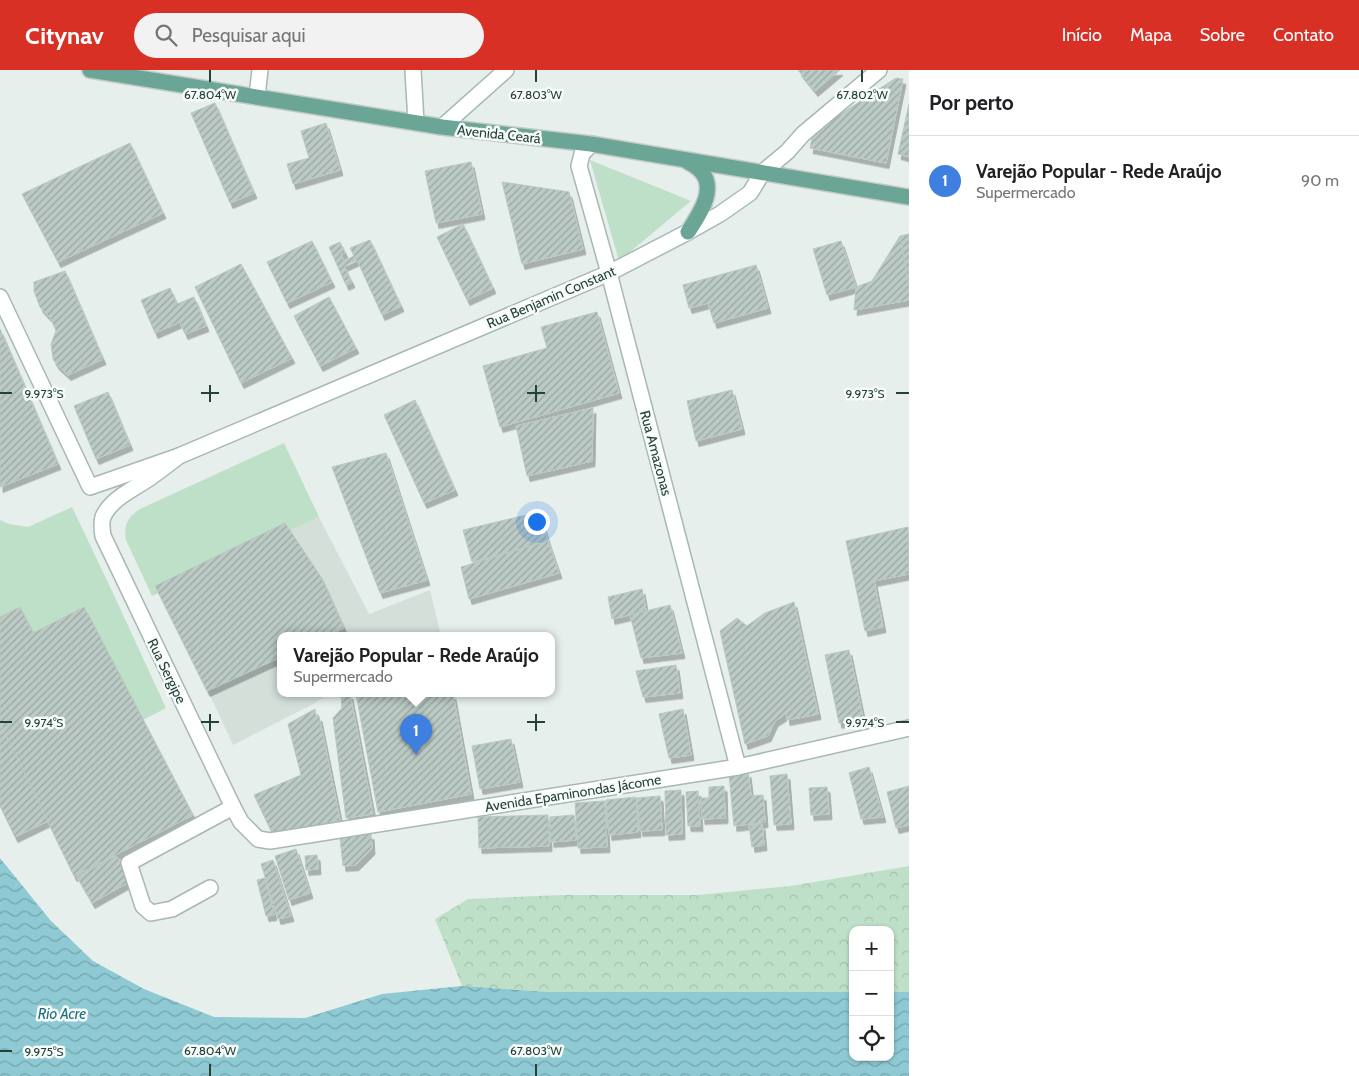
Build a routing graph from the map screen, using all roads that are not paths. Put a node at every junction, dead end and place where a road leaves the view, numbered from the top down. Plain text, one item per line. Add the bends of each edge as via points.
1 (90, 70) edge
2 (260, 70) edge
3 (413, 70) edge
4 (506, 70) edge
5 (879, 70) edge
6 (257, 96) junction
7 (416, 122) junction
8 (442, 127) junction
9 (591, 144) junction
10 (684, 160) junction
11 (763, 172) junction
12 (909, 197) edge
13 (688, 232) junction
14 (609, 273) junction
15 (0, 297) edge
16 (179, 456) junction
17 (103, 517) joint
18 (909, 728) edge
19 (738, 766) junction
20 (233, 807) junction
21 (241, 822) joint
22 (210, 888) dead end

1 - 6 main road, Avenida Ceará
2 - 6 street
3 - 7 street
4 - 8 street
5 - 11 street, Rua Benjamin Constant
6 - 7 main road, Avenida Ceará
7 - 8 main road, Avenida Ceará
8 - 9 main road, Avenida Ceará
9 - 10 main road, Avenida Ceará
9 - 14 street, Rua Amazonas via 582,154 579,166
10 - 11 main road, Avenida Ceará
10 - 13 main road via 697,166 708,186 701,213
11 - 12 main road, Avenida Ceará
11 - 13 street, Rua Benjamin Constant via 750,193
13 - 14 street, Rua Benjamin Constant
14 - 16 street, Rua Benjamin Constant
14 - 19 street, Rua Amazonas
15 - 16 street, Rua Benjamin Constant via 90,487
16 - 17 street, Rua Benjamin Constant via 117,500
17 - 20 street, Rua Sergipe via 103,536
18 - 19 street, Avenida Epaminondas Jácome
19 - 21 street, Avenida Epaminondas Jácome via 270,841 258,839
20 - 21 street, Rua Sergipe
20 - 22 street via 129,862 143,906 152,912 172,909

